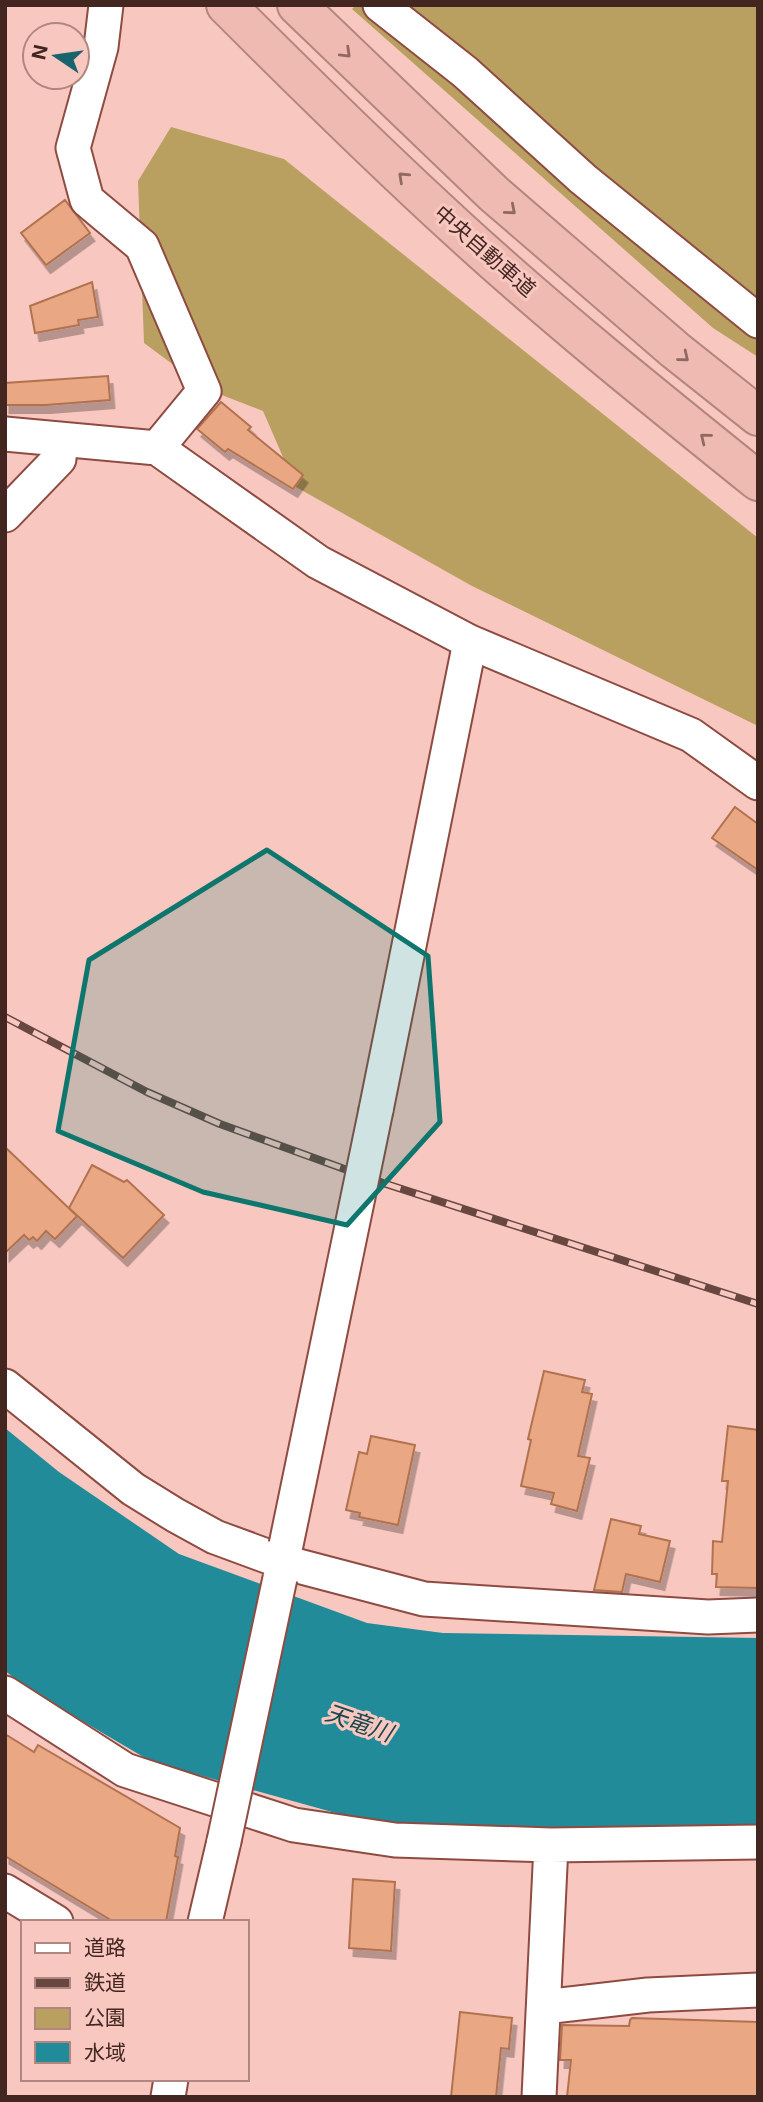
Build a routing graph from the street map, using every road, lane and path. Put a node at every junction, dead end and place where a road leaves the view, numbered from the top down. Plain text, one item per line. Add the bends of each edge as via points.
1 (107, 5) edge
2 (226, 5) edge
3 (298, 5) edge
4 (380, 5) edge
5 (758, 321) edge
6 (758, 416) edge
7 (5, 434) edge
8 (60, 440) junction
9 (157, 448) junction
10 (758, 481) edge
11 (5, 516) edge
12 (470, 642) junction
13 (758, 783) edge
14 (5, 1386) edge
15 (283, 1562) junction
16 (758, 1615) edge
17 (5, 1693) edge
18 (758, 1842) edge
19 (551, 1845) junction
20 (5, 1891) edge
21 (53, 1920) edge
22 (205, 1920) edge
23 (758, 1990) edge
24 (544, 2007) junction
25 (539, 2097) edge

1 - 9 street via 101,47 73,148 87,200 142,246 204,391
10 -> 2 highway, 中央自動車道 via 459,230
3 -> 6 highway via 494,194
4 - 5 street
7 - 8 street
8 - 9 street
8 - 11 street via 60,459
9 - 12 street via 318,562
12 - 13 street via 691,736
12 - 15 street, bridge
14 - 15 street via 175,1516 215,1537
15 - 16 street via 424,1599 708,1617
15 - 22 street, bridge
17 - 19 street via 125,1770 294,1825 395,1840
18 - 19 street
19 - 24 street
20 - 21 street
23 - 24 street via 648,1995
24 - 25 street

